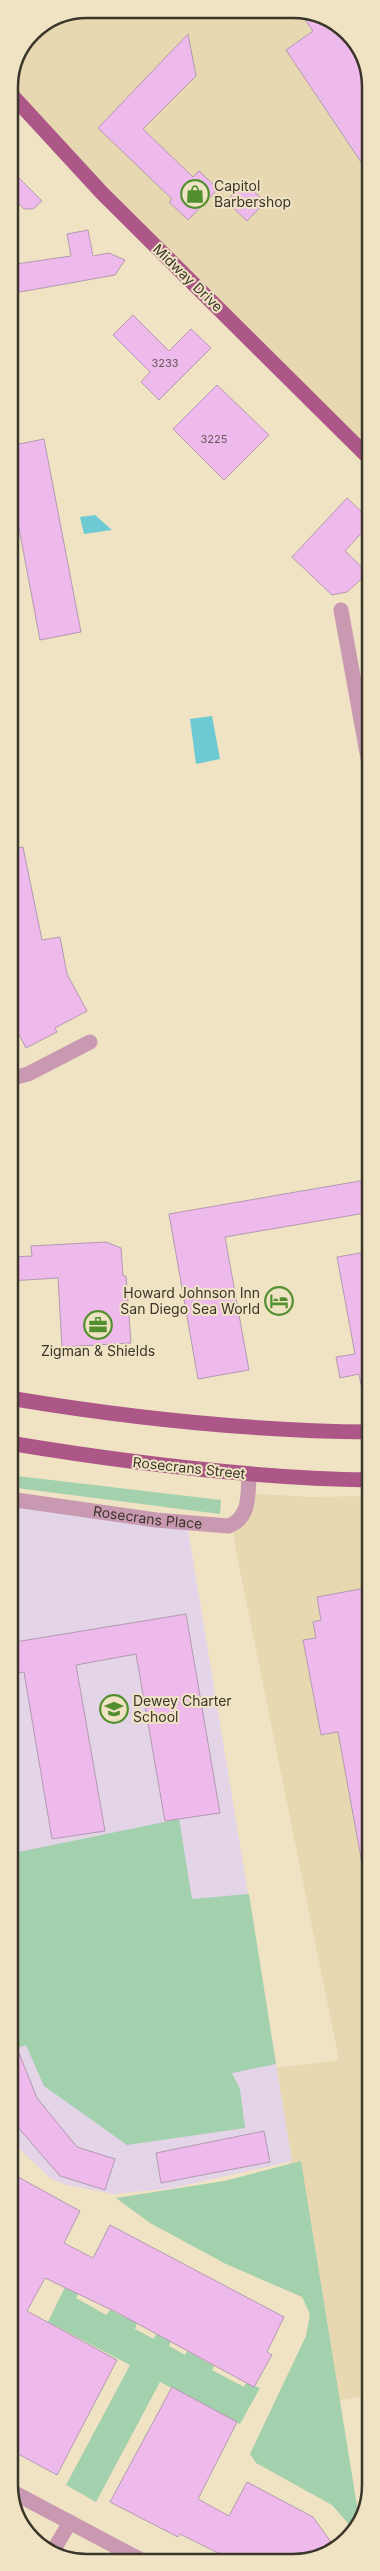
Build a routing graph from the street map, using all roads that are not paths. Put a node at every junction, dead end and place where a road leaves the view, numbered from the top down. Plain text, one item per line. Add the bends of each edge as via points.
1 (18, 102) edge
2 (362, 451) edge
3 (341, 610) dead end
4 (362, 726) edge
5 (90, 1042) dead end
6 (18, 1077) edge
7 (18, 1400) edge
8 (362, 1432) edge
9 (18, 1444) edge
10 (249, 1475) junction
11 (362, 1480) edge
12 (18, 1500) edge
13 (19, 2495) edge
14 (70, 2522) junction
15 (56, 2546) edge
16 (130, 2554) edge

1 - 2 main road, Midway Drive via 102,193
3 - 4 street
5 - 6 street
7 - 8 main road via 177,1422
9 - 10 main road, Rosecrans Street via 149,1465
10 - 11 main road, Rosecrans Street
10 - 12 street, Rosecrans Place via 245,1512 238,1522 228,1526 164,1521
13 - 14 street
14 - 15 street
14 - 16 street

